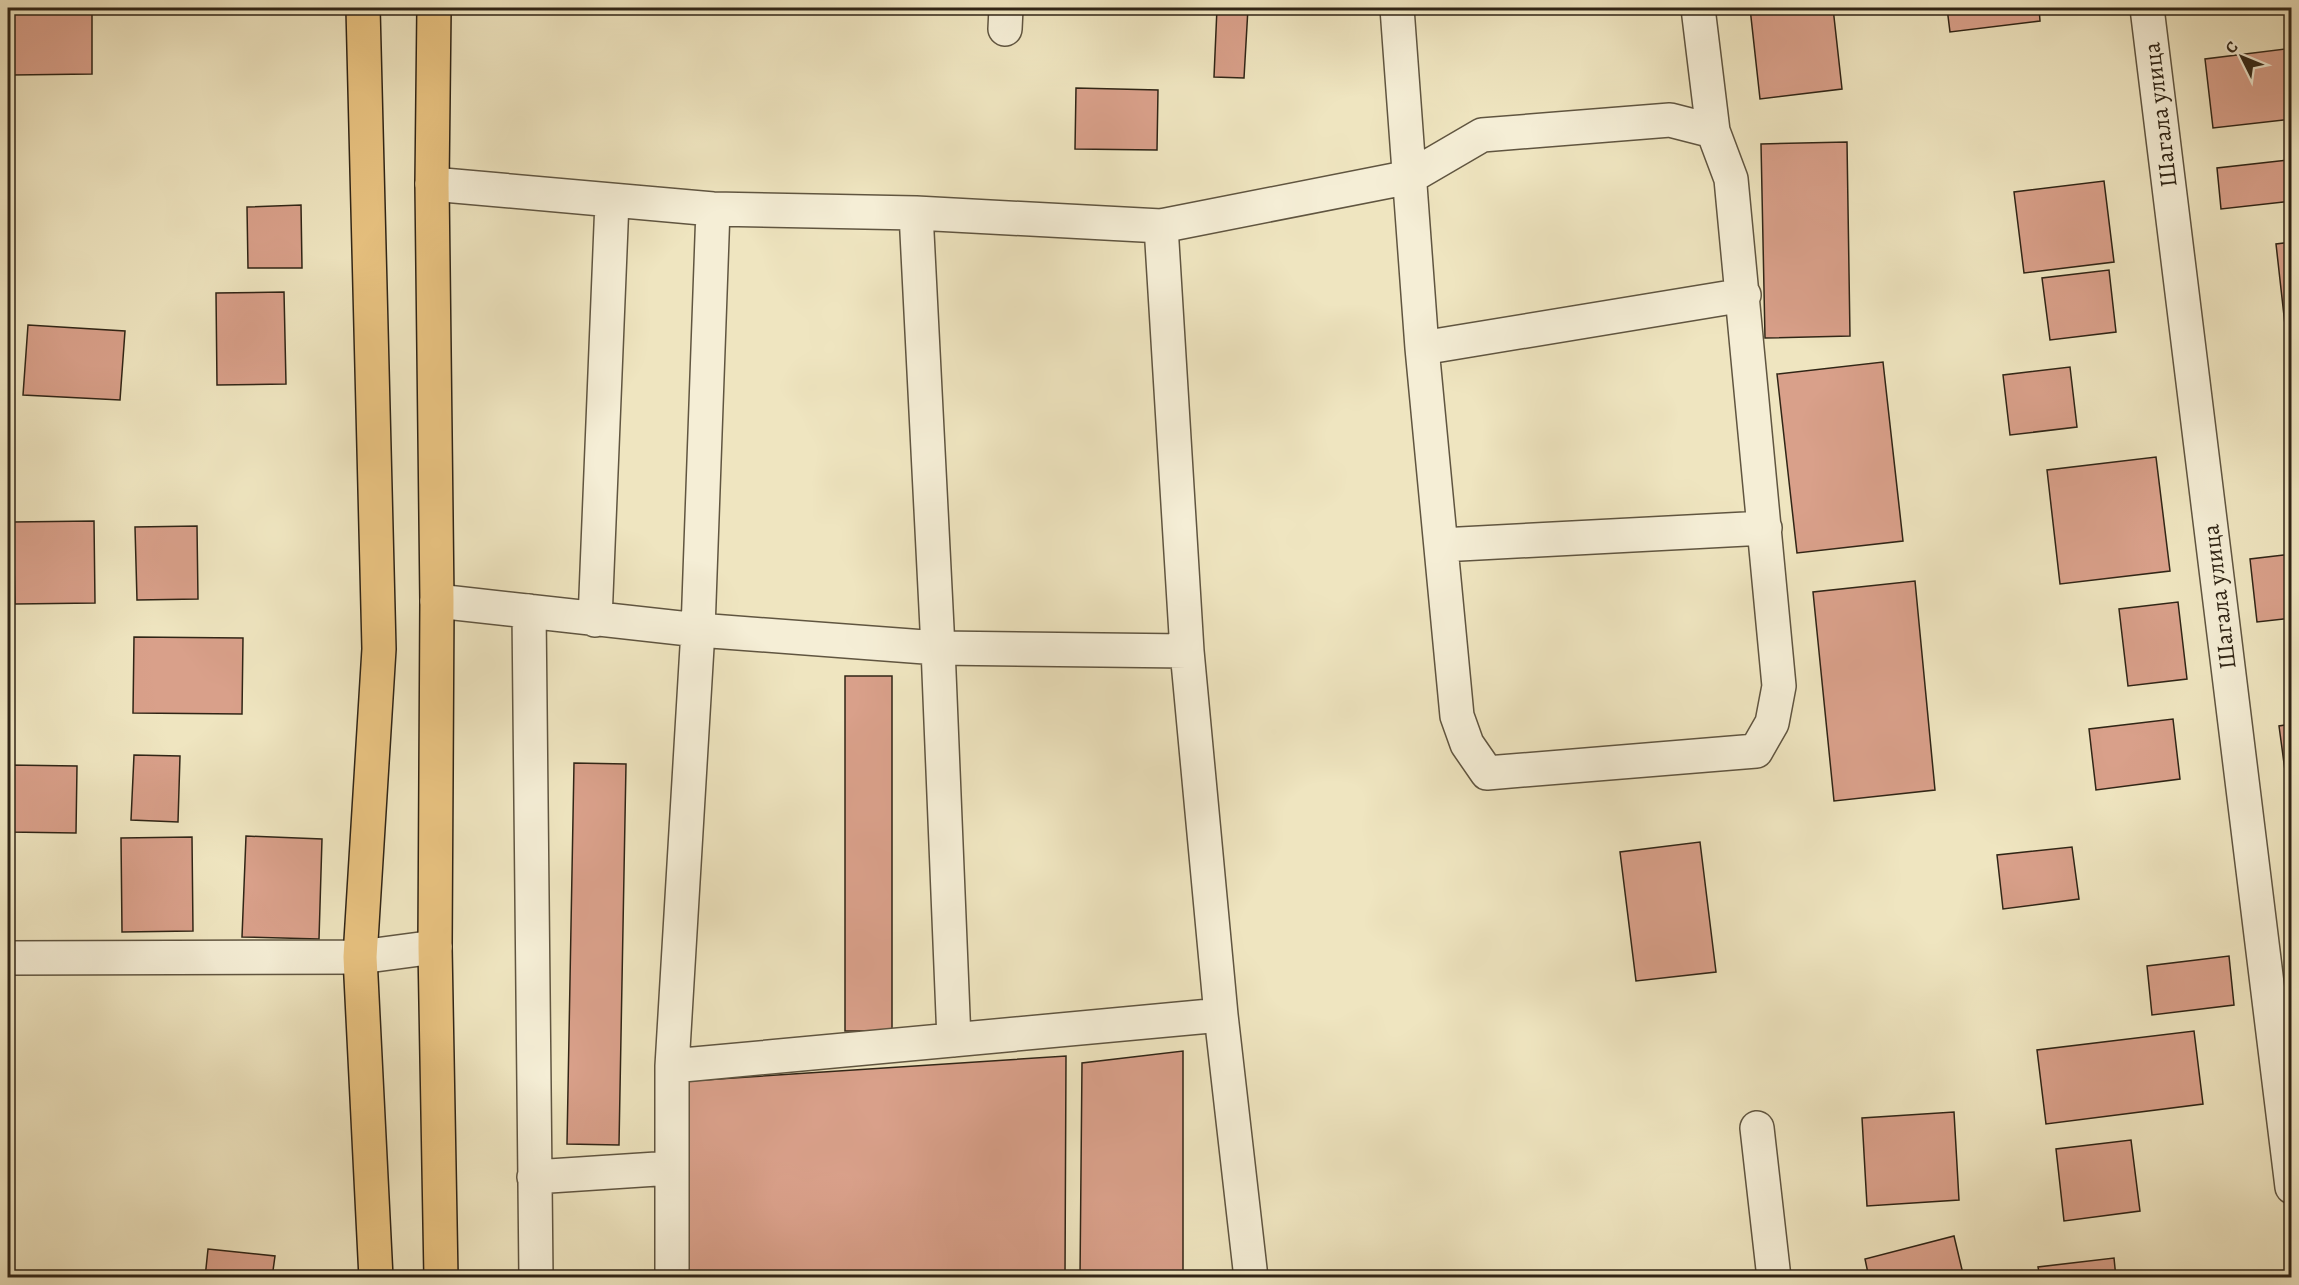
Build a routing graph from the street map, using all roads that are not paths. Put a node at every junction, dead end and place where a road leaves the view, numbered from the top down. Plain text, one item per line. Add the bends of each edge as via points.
1 (363, 8) edge
2 (434, 8) edge
3 (1397, 8) edge
4 (1698, 8) edge
5 (2147, 8) edge
6 (1713, 131) junction
7 (1410, 177) junction
8 (432, 184) junction
9 (612, 201) junction
10 (713, 209) junction
11 (916, 213) junction
12 (1161, 226) junction
13 (1744, 295) junction
14 (1422, 348) junction
15 (1765, 528) junction
16 (1442, 545) junction
17 (437, 601) junction
18 (529, 611) junction
19 (595, 620) junction
20 (698, 630) junction
21 (938, 648) junction
22 (1187, 651) junction
23 (435, 947) junction
24 (360, 957) junction
25 (8, 958) edge
26 (1221, 1015) junction
27 (954, 1040) junction
28 (672, 1066) junction
29 (1757, 1128) dead end
30 (672, 1168) junction
31 (534, 1177) junction
32 (2292, 1187) edge
33 (376, 1278) edge
34 (441, 1278) edge
35 (536, 1278) edge
36 (672, 1278) edge
37 (1251, 1278) edge
38 (1774, 1278) edge

1 - 24 main road via 380,649
2 - 8 main road
3 - 7 street
4 - 6 street
5 - 32 street, Шагала улица
6 - 7 street via 1670,120 1482,135
6 - 13 street via 1731,179
7 - 12 street
7 - 14 street
8 - 9 street
8 - 17 main road
9 - 10 street
9 - 19 street
10 - 11 street
10 - 20 street
11 - 12 street
11 - 21 street
12 - 22 street
13 - 14 street
13 - 15 street
14 - 16 street
15 - 16 street
15 - 16 street via 1779,686 1772,723 1756,750 1487,773 1467,744 1457,716
17 - 18 street
17 - 23 main road
18 - 19 street
18 - 31 street
19 - 20 street
20 - 21 street
20 - 28 street
21 - 22 street
21 - 27 street
22 - 26 street
23 - 24 street
23 - 34 main road
24 - 25 street
24 - 33 main road
26 - 27 street
26 - 37 street
27 - 28 street
28 - 30 street
29 - 38 street
30 - 31 street
30 - 36 street
31 - 35 street

